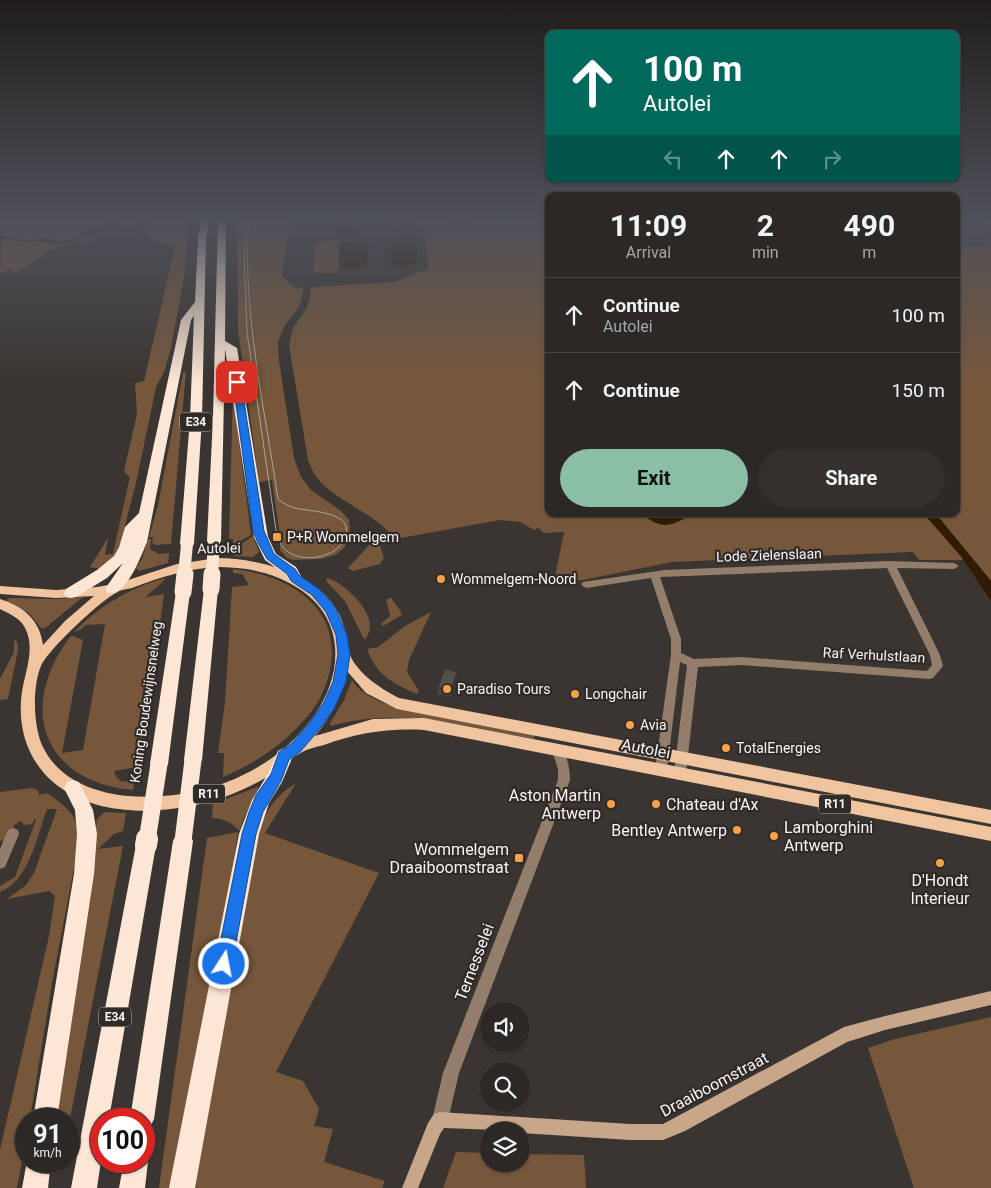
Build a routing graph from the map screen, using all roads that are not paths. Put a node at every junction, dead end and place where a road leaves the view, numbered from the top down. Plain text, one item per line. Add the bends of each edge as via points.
1 (201, 272) edge
2 (221, 272) edge
3 (201, 301) junction
4 (220, 342) junction
5 (146, 514) junction
6 (890, 564) junction
7 (954, 566) dead end
8 (654, 574) junction
9 (295, 578) junction
10 (586, 584) dead end
11 (112, 589) junction
12 (0, 590) edge
13 (71, 593) junction
14 (0, 604) edge
15 (344, 654) junction
16 (676, 655) junction
17 (692, 663) junction
18 (34, 666) junction
19 (558, 750) junction
20 (290, 752) junction
21 (664, 754) junction
22 (681, 766) junction
23 (661, 770) junction
24 (73, 788) junction
25 (991, 817) edge
26 (13, 834) dead end
27 (991, 834) edge
28 (0, 862) edge
29 (991, 998) edge
30 (47, 1108) edge
31 (144, 1108) edge
32 (440, 1120) junction
33 (37, 1173) edge
34 (134, 1173) edge
35 (35, 1188) edge
36 (84, 1188) edge
37 (132, 1188) edge
38 (182, 1188) edge
39 (410, 1188) edge

1 - 3 highway, Koning Boudewijnsnelweg / E34
2 - 4 highway, E34
3 - 5 highway via 186,320
3 - 36 highway, Koning Boudewijnsnelweg / E34, bridge via 183,592 146,845
4 - 9 highway via 232,348 261,537 270,557 291,571
4 - 31 highway, E34, bridge via 214,541 194,760
5 - 11 highway via 132,562
5 - 13 highway via 132,527 119,559
6 - 7 street, Lode Zielenslaan
6 - 8 street, Lode Zielenslaan
6 - 17 street, Raf Verhulstlaan via 935,655 938,666 929,675 742,661
8 - 10 street, Lode Zielenslaan
8 - 16 street via 676,639
9 - 11 main road, Autolei / R11 via 248,564 206,563 174,568
9 - 15 main road, Autolei / R11 via 316,592 330,610 342,635
11 - 13 main road, Autolei / R11
11 - 18 main road, Autolei / R11 via 77,616
12 - 13 main road, Autolei / R11
14 - 18 main road, Autolei / R11 via 20,613 32,627 36,642
15 - 20 main road, Autolei / R11 via 339,682 329,705 314,728
15 - 21 main road, Autolei / R11 via 362,683 397,703
16 - 17 street
16 - 21 street
17 - 22 street
18 - 24 main road, Autolei / R11 via 28,710 34,744 43,764
19 - 20 main road, Autolei / R11 via 424,724 386,722 356,727
19 - 23 main road, Autolei / R11
19 - 32 street, Ternesselei via 564,780 451,1073
20 - 24 main road, Autolei / R11 via 230,787 197,798 165,803 125,803
20 - 38 highway via 261,800 249,834
21 - 22 main road, Autolei / R11
21 - 23 street
22 - 23 main road, Autolei / R11
22 - 25 main road, Autolei / R11
22 - 27 main road, Autolei / R11
24 - 30 highway via 84,810 84,874
26 - 28 street
29 - 32 street, Draaiboomstraat via 844,1035 662,1132
32 - 39 street, Ternesselei
33 - 35 highway
34 - 37 highway

